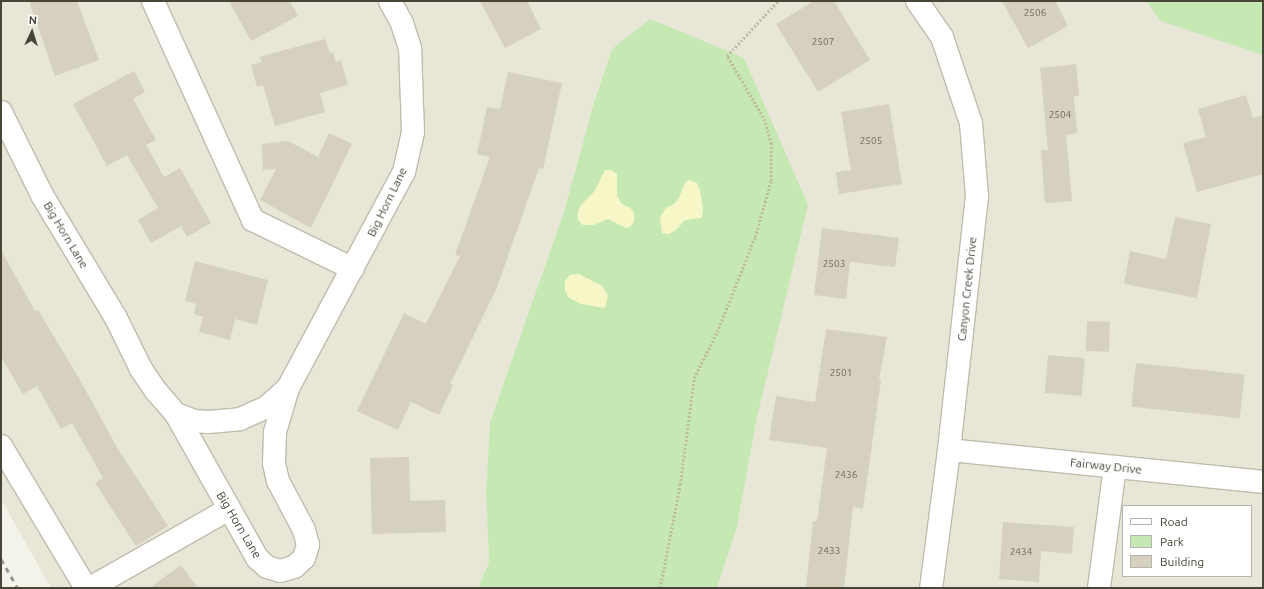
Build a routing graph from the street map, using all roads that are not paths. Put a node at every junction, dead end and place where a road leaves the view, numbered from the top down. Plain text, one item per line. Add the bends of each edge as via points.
1 (153, 1) edge
2 (390, 1) edge
3 (917, 1) edge
4 (1, 112) edge
5 (353, 268) junction
6 (288, 388) junction
7 (176, 414) junction
8 (1, 446) edge
9 (949, 450) junction
10 (1115, 467) junction
11 (1263, 482) edge
12 (229, 509) junction
13 (86, 588) edge
14 (90, 588) edge
15 (931, 588) edge
16 (1099, 588) edge

1 - 5 street via 253,220
2 - 5 street, Big Horn Lane via 402,24 410,48 413,132 404,172
3 - 9 street, Canyon Creek Drive via 942,37 971,123 977,196
4 - 7 street, Big Horn Lane via 42,195 116,318 141,369
5 - 6 street, Big Horn Lane
6 - 7 street, Big Horn Lane via 267,407 240,419 194,421
6 - 12 street, Big Horn Lane via 275,432 274,463 278,481 304,530 308,545 304,558 294,567 280,571 267,568 257,558
7 - 12 street, Big Horn Lane
8 - 13 street
9 - 10 street, Fairway Drive
9 - 15 street, Canyon Creek Drive
10 - 11 street, Fairway Drive
10 - 16 street
12 - 14 street

